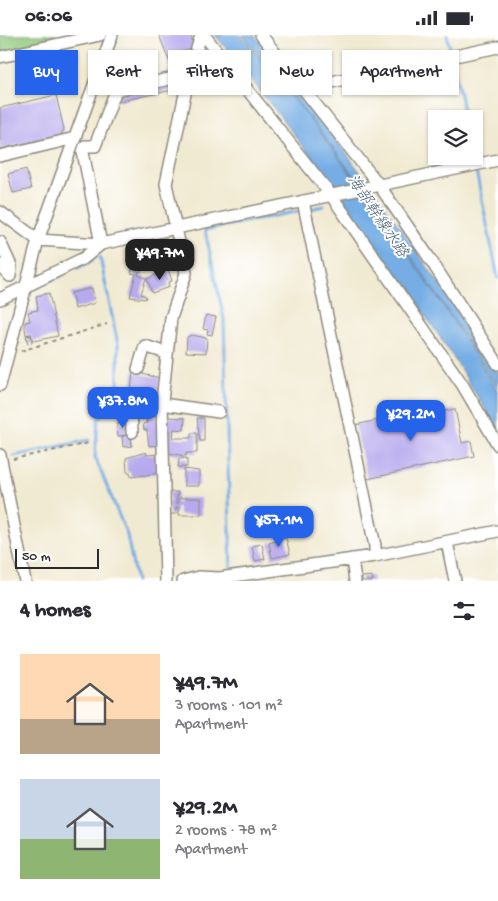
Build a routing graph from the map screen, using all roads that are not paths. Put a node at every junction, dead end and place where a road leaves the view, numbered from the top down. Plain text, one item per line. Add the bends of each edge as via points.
1 (112, 35) edge
2 (202, 35) edge
3 (260, 35) edge
4 (95, 36) edge
5 (498, 47) edge
6 (197, 50) edge
7 (272, 50) edge
8 (0, 57) edge
9 (168, 79) edge
10 (332, 81) edge
11 (185, 95) edge
12 (309, 95) edge
13 (75, 138) junction
14 (0, 156) edge
15 (498, 160) edge
16 (376, 185) junction
17 (334, 194) junction
18 (303, 201) junction
19 (0, 212) edge
20 (175, 228) junction
21 (38, 240) junction
22 (0, 242) edge
23 (101, 245) junction
24 (0, 265) edge
25 (26, 286) junction
26 (0, 299) edge
27 (166, 353) junction
28 (498, 364) edge
29 (138, 369) dead end
30 (0, 385) edge
31 (162, 403) junction
32 (219, 412) dead end
33 (132, 433) dead end
34 (498, 445) edge
35 (1, 461) edge
36 (498, 531) edge
37 (447, 542) junction
38 (375, 557) junction
39 (352, 559) junction
40 (266, 576) edge
41 (26, 581) edge
42 (166, 581) edge
43 (184, 581) edge
44 (355, 581) edge
45 (455, 581) edge

1 - 13 street
2 - 6 street
2 - 17 street
3 - 7 street
4 - 8 street
5 - 10 street
9 - 23 street via 116,90 95,146 85,146 82,152
11 - 20 street via 166,183
12 - 16 street
13 - 14 street
13 - 21 street
15 - 16 street
16 - 17 street
16 - 28 street via 428,256
17 - 18 street
17 - 34 street via 462,384
18 - 20 street
18 - 38 street
19 - 21 street
20 - 23 street
20 - 27 street via 186,273 171,318
21 - 23 street
21 - 25 street
22 - 24 street via 11,266 10,276
23 - 25 street via 84,258
25 - 26 street
25 - 30 street
27 - 29 street via 145,346
27 - 31 street
31 - 32 street
31 - 33 street via 137,399 131,407
31 - 42 street
35 - 41 street
36 - 37 street
37 - 38 street
37 - 45 street
38 - 39 street
39 - 40 street
39 - 44 street
40 - 43 street via 199,577

